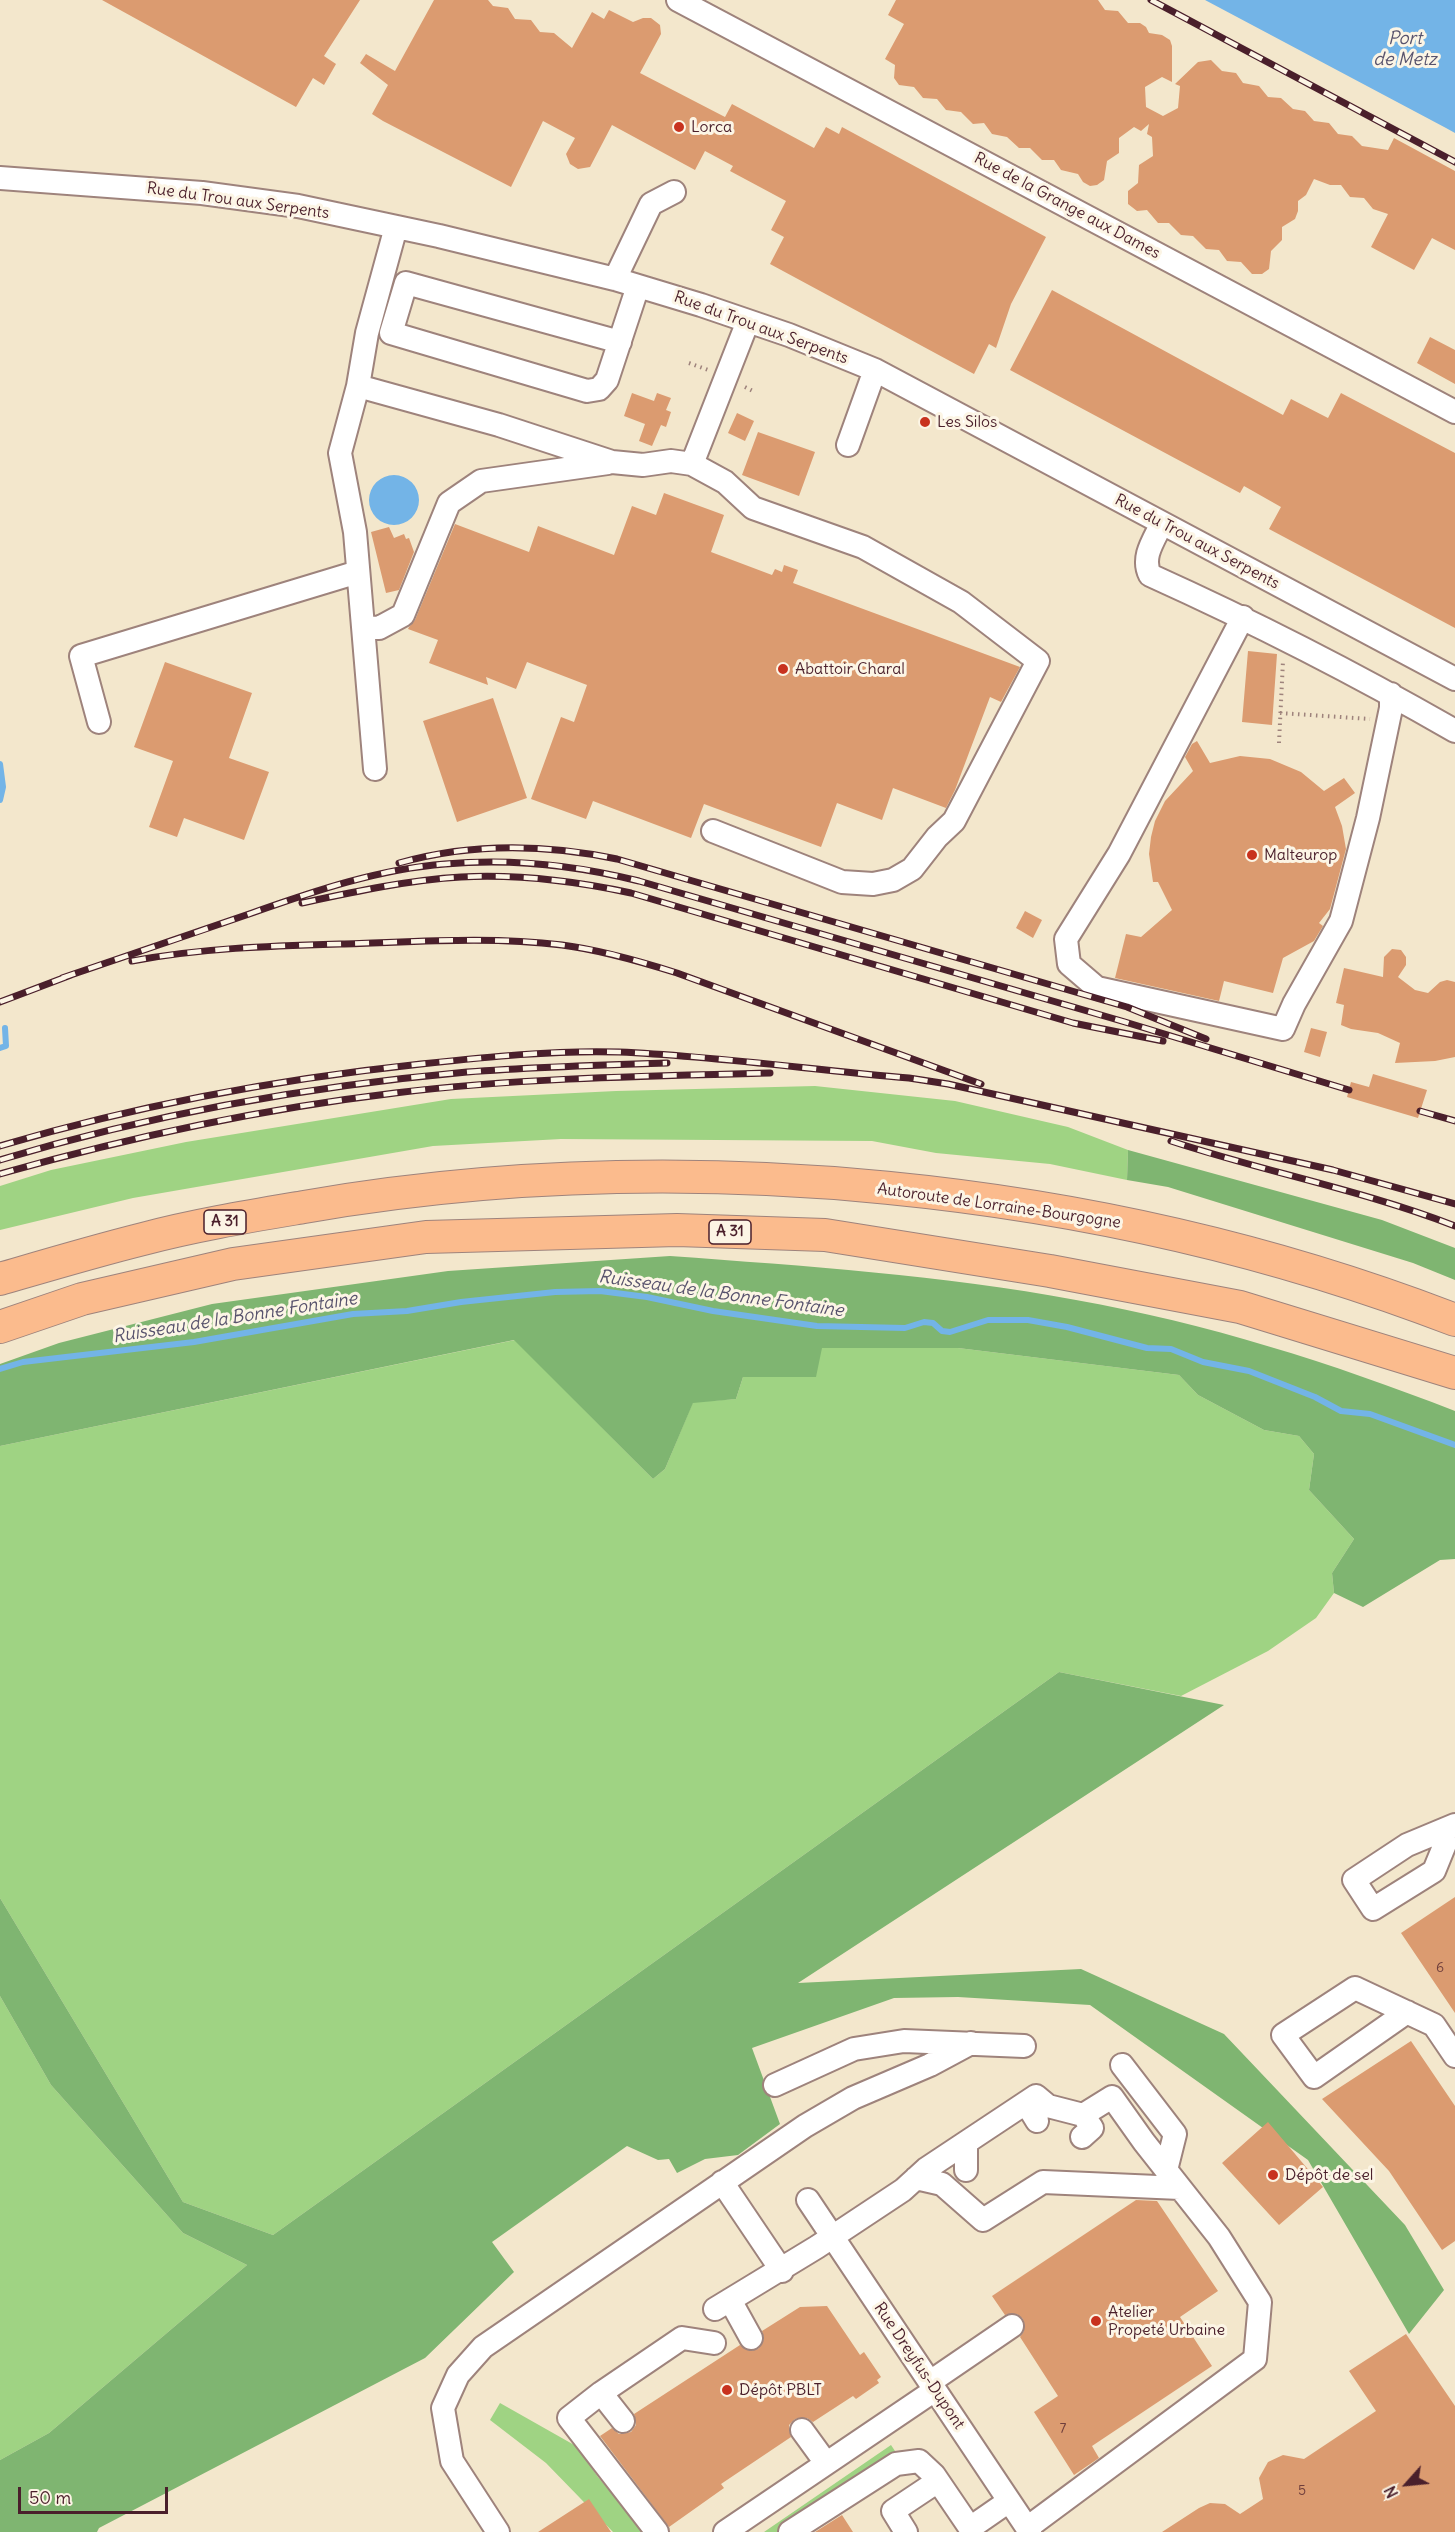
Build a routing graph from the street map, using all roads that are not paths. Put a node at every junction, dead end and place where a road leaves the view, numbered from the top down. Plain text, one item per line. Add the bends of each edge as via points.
1 (678, 0) edge
2 (0, 178) edge
3 (674, 192) dead end
4 (396, 227) junction
5 (615, 279) junction
6 (638, 286) junction
7 (747, 321) junction
8 (620, 342) junction
9 (875, 370) junction
10 (358, 386) junction
11 (1455, 412) edge
12 (848, 445) dead end
13 (612, 462) junction
14 (692, 464) junction
15 (1162, 523) junction
16 (358, 572) junction
17 (1243, 617) junction
18 (363, 627) junction
19 (1455, 679) edge
20 (1391, 694) junction
21 (99, 722) dead end
22 (1455, 730) edge
23 (375, 769) dead end
24 (712, 831) dead end
25 (144, 1238) junction
26 (0, 1256) edge
27 (0, 1279) edge
28 (1455, 1320) edge
29 (0, 1327) edge
30 (1455, 1373) edge
31 (1407, 2012) junction
32 (971, 2043) junction
33 (1024, 2046) dead end
34 (1455, 2056) edge
35 (1122, 2065) dead end
36 (775, 2085) dead end
37 (966, 2143) junction
38 (966, 2170) dead end
39 (1166, 2170) junction
40 (916, 2178) junction
41 (723, 2182) junction
42 (1180, 2188) junction
43 (808, 2200) dead end
44 (832, 2237) junction
45 (782, 2271) junction
46 (1012, 2326) dead end
47 (751, 2338) dead end
48 (714, 2343) dead end
49 (932, 2386) junction
50 (601, 2393) junction
51 (623, 2421) dead end
52 (802, 2430) dead end
53 (826, 2463) junction
54 (938, 2481) junction
55 (1009, 2501) junction
56 (967, 2530) edge
57 (1028, 2530) edge
58 (498, 2532) edge
59 (657, 2532) edge
60 (725, 2532) edge
61 (790, 2532) edge
62 (906, 2532) edge

1 - 11 street, Rue de la Grange aux Dames
2 - 4 street, Rue du Trou aux Serpents via 202,193 298,206
3 - 5 street via 651,204
4 - 5 street, Rue du Trou aux Serpents
4 - 10 street via 367,333
5 - 6 street, Rue du Trou aux Serpents
6 - 7 street, Rue du Trou aux Serpents
6 - 8 street
7 - 9 street, Rue du Trou aux Serpents
7 - 14 street
8 - 8 street via 606,380 599,389 587,391 392,333 406,283
9 - 12 street
9 - 15 street, Rue du Trou aux Serpents
10 - 13 street via 499,424
10 - 16 street via 340,453 355,532
13 - 14 street
13 - 18 street via 481,481 449,503 403,615 379,628
14 - 24 street via 725,482 753,508 863,547 961,602 1038,661 954,821 912,869 893,880 873,884 842,882
15 - 17 street via 1147,553 1150,575
15 - 19 street, Rue du Trou aux Serpents
16 - 18 street
16 - 21 street via 81,656
17 - 20 street
17 - 20 street via 1119,854 1066,939 1069,964 1097,988 1283,1029 1341,921 1368,818
18 - 23 street
20 - 22 street
25 - 26 highway via 78,1240
25 - 27 highway, Autoroute de Lorraine-Bourgogne / A 31
25 - 28 highway, Autoroute de Lorraine-Bourgogne / A 31 via 306,1206 532,1181 716,1177 829,1183 944,1195 1133,1225 1346,1282
29 - 30 highway, A 31 via 82,1299 267,1259 426,1237 688,1230 825,1235 1050,1271 1240,1307
31 - 31 street via 1355,1988 1283,2035 1314,2077
31 - 34 street via 1434,2025
32 - 33 street
32 - 36 street via 904,2041 854,2049
32 - 41 street via 853,2098
35 - 39 street via 1175,2134
37 - 38 street
37 - 39 street via 1010,2125 1036,2096 1076,2122 1112,2097
37 - 40 street
39 - 42 street
40 - 42 street via 942,2184 983,2220 1043,2182
40 - 44 street
41 - 45 street
41 - 58 street via 483,2347 458,2375 443,2408 452,2461
42 - 57 street via 1219,2237 1260,2302 1255,2359
43 - 44 street, Rue Dreyfus-Dupont
44 - 45 street
44 - 49 street, Rue Dreyfus-Dupont
45 - 47 street via 723,2305
46 - 49 street
48 - 50 street via 682,2338
49 - 53 street
49 - 55 street, Rue Dreyfus-Dupont
50 - 51 street
50 - 59 street via 569,2418
52 - 53 street
53 - 60 street
54 - 56 street
54 - 61 street via 920,2461 896,2464
54 - 62 street via 892,2511
55 - 56 street
55 - 57 street, Rue Dreyfus-Dupont

